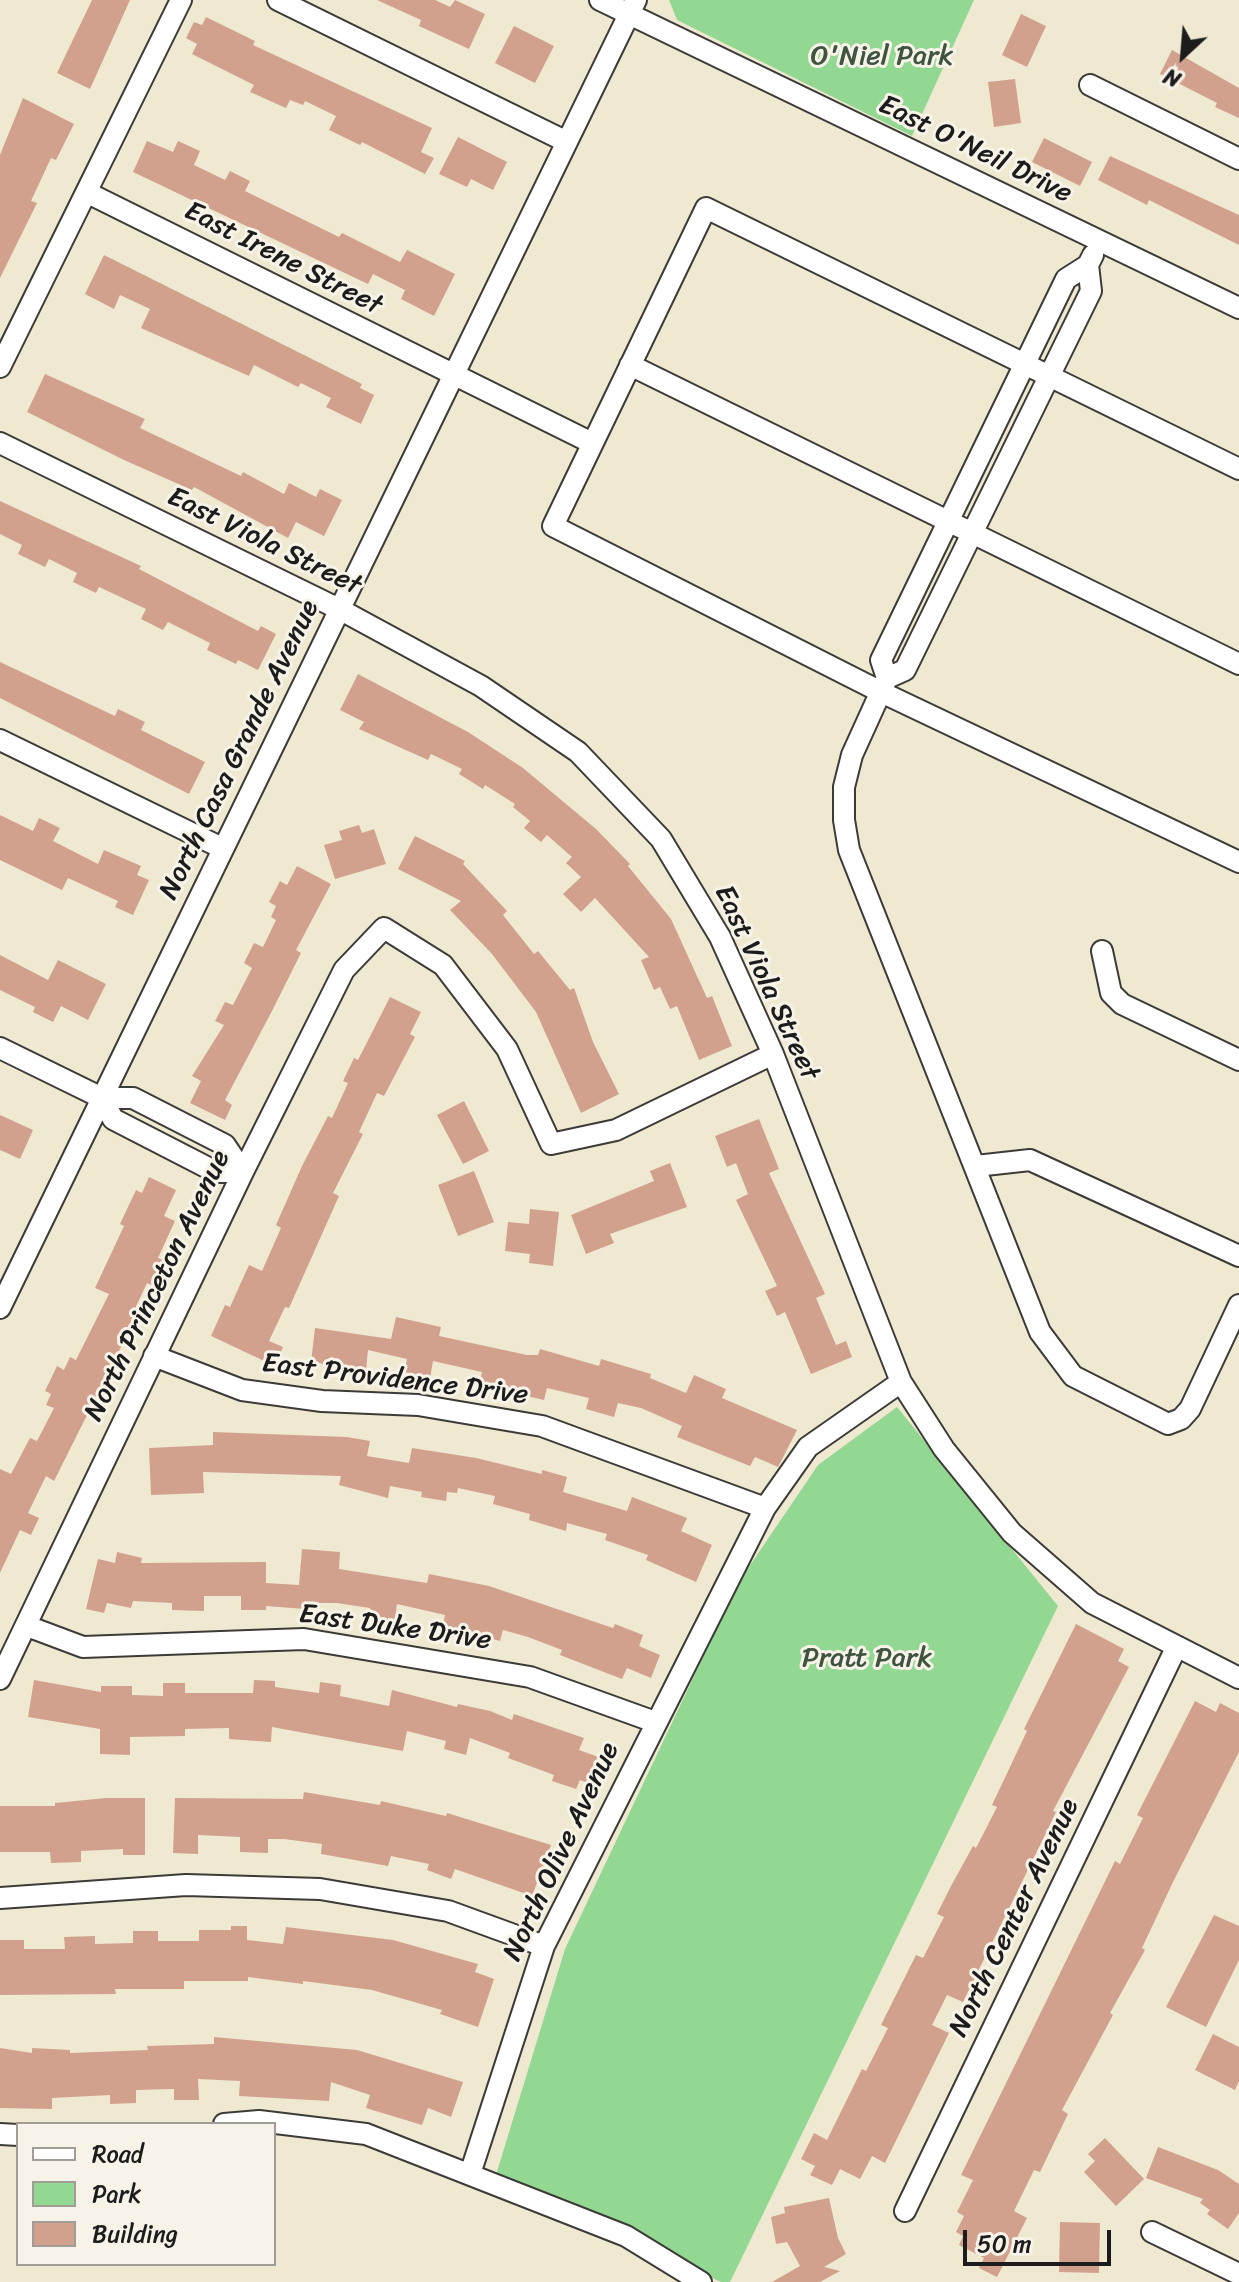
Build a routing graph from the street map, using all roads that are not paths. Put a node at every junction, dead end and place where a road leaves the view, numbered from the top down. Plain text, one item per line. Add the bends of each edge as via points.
1 (181, 0) edge
2 (278, 0) edge
3 (600, 0) edge
4 (633, 7) edge
5 (1090, 85) dead end
6 (567, 142) junction
7 (1239, 159) edge
8 (88, 193) junction
9 (1100, 240) junction
10 (1088, 265) junction
11 (1053, 307) junction
12 (1239, 308) edge
13 (1077, 319) junction
14 (630, 365) junction
15 (1025, 365) junction
16 (0, 367) edge
17 (452, 376) junction
18 (1048, 377) junction
19 (0, 443) edge
20 (592, 443) junction
21 (1239, 469) edge
22 (947, 524) junction
23 (971, 535) junction
24 (341, 610) junction
25 (1239, 664) edge
26 (884, 685) junction
27 (0, 740) edge
28 (222, 848) junction
29 (1239, 862) edge
30 (1102, 951) dead end
31 (0, 1048) edge
32 (773, 1054) junction
33 (1239, 1060) edge
34 (102, 1098) junction
35 (976, 1166) junction
36 (243, 1172) junction
37 (1239, 1256) edge
38 (1239, 1305) edge
39 (0, 1308) edge
40 (154, 1356) junction
41 (901, 1382) junction
42 (765, 1508) junction
43 (27, 1626) junction
44 (1176, 1648) junction
45 (1239, 1678) edge
46 (0, 1679) edge
47 (655, 1722) junction
48 (0, 1898) edge
49 (544, 1946) junction
50 (247, 2122) edge
51 (267, 2122) edge
52 (276, 2123) edge
53 (470, 2174) junction
54 (905, 2211) dead end
55 (1152, 2232) dead end
56 (1239, 2274) edge
57 (701, 2282) edge

1 - 8 street
2 - 6 street
3 - 4 street, East O'Neil Drive
4 - 6 street, North Casa Grande Avenue
4 - 9 street, East O'Neil Drive
5 - 7 street
6 - 17 street, North Casa Grande Avenue
8 - 16 street
8 - 17 street, East Irene Street
9 - 10 street
9 - 12 street, East O'Neil Drive
10 - 11 street via 1066,279
10 - 13 street via 1091,291
11 - 13 street
11 - 15 street
13 - 18 street
14 - 15 street via 706,208
14 - 20 street
14 - 22 street
15 - 18 street
15 - 22 street
17 - 20 street, East Irene Street
17 - 24 street, North Casa Grande Avenue
18 - 21 street
18 - 23 street
19 - 24 street, East Viola Street
20 - 26 street via 553,526
22 - 23 street
22 - 26 street via 881,660
23 - 25 street
23 - 26 street via 905,670
24 - 28 street, North Casa Grande Avenue
24 - 32 street, East Viola Street via 481,686 578,752 661,839 720,937
26 - 29 street
26 - 35 street via 852,755 844,787 849,850
27 - 28 street
28 - 34 street, North Casa Grande Avenue
30 - 33 street via 1111,993 1122,1004
31 - 34 street
32 - 36 street, North Princeton Avenue via 616,1130 551,1144 507,1049 443,965 384,928 344,970
32 - 41 street, East Viola Street
34 - 36 street via 113,1119 216,1172
34 - 39 street, North Casa Grande Avenue
35 - 37 street via 1030,1160
35 - 38 street via 1040,1332 1073,1376 1168,1424 1181,1419
36 - 40 street, North Princeton Avenue
40 - 42 street, East Providence Drive via 242,1390 322,1401 418,1405 542,1426
40 - 43 street, North Princeton Avenue
41 - 42 street, North Olive Avenue via 808,1447
41 - 44 street, East Viola Street via 944,1449 1012,1533 1092,1603
42 - 47 street, North Olive Avenue
43 - 46 street, North Princeton Avenue
43 - 47 street, East Duke Drive via 83,1647 304,1639 530,1677
44 - 45 street, East Viola Street
44 - 54 street, North Center Avenue
47 - 49 street, North Olive Avenue
48 - 49 street via 186,1885 320,1889 448,1911
49 - 53 street, North Olive Avenue
50 - 51 street
52 - 53 street via 366,2134
53 - 57 street via 626,2236
55 - 56 street

